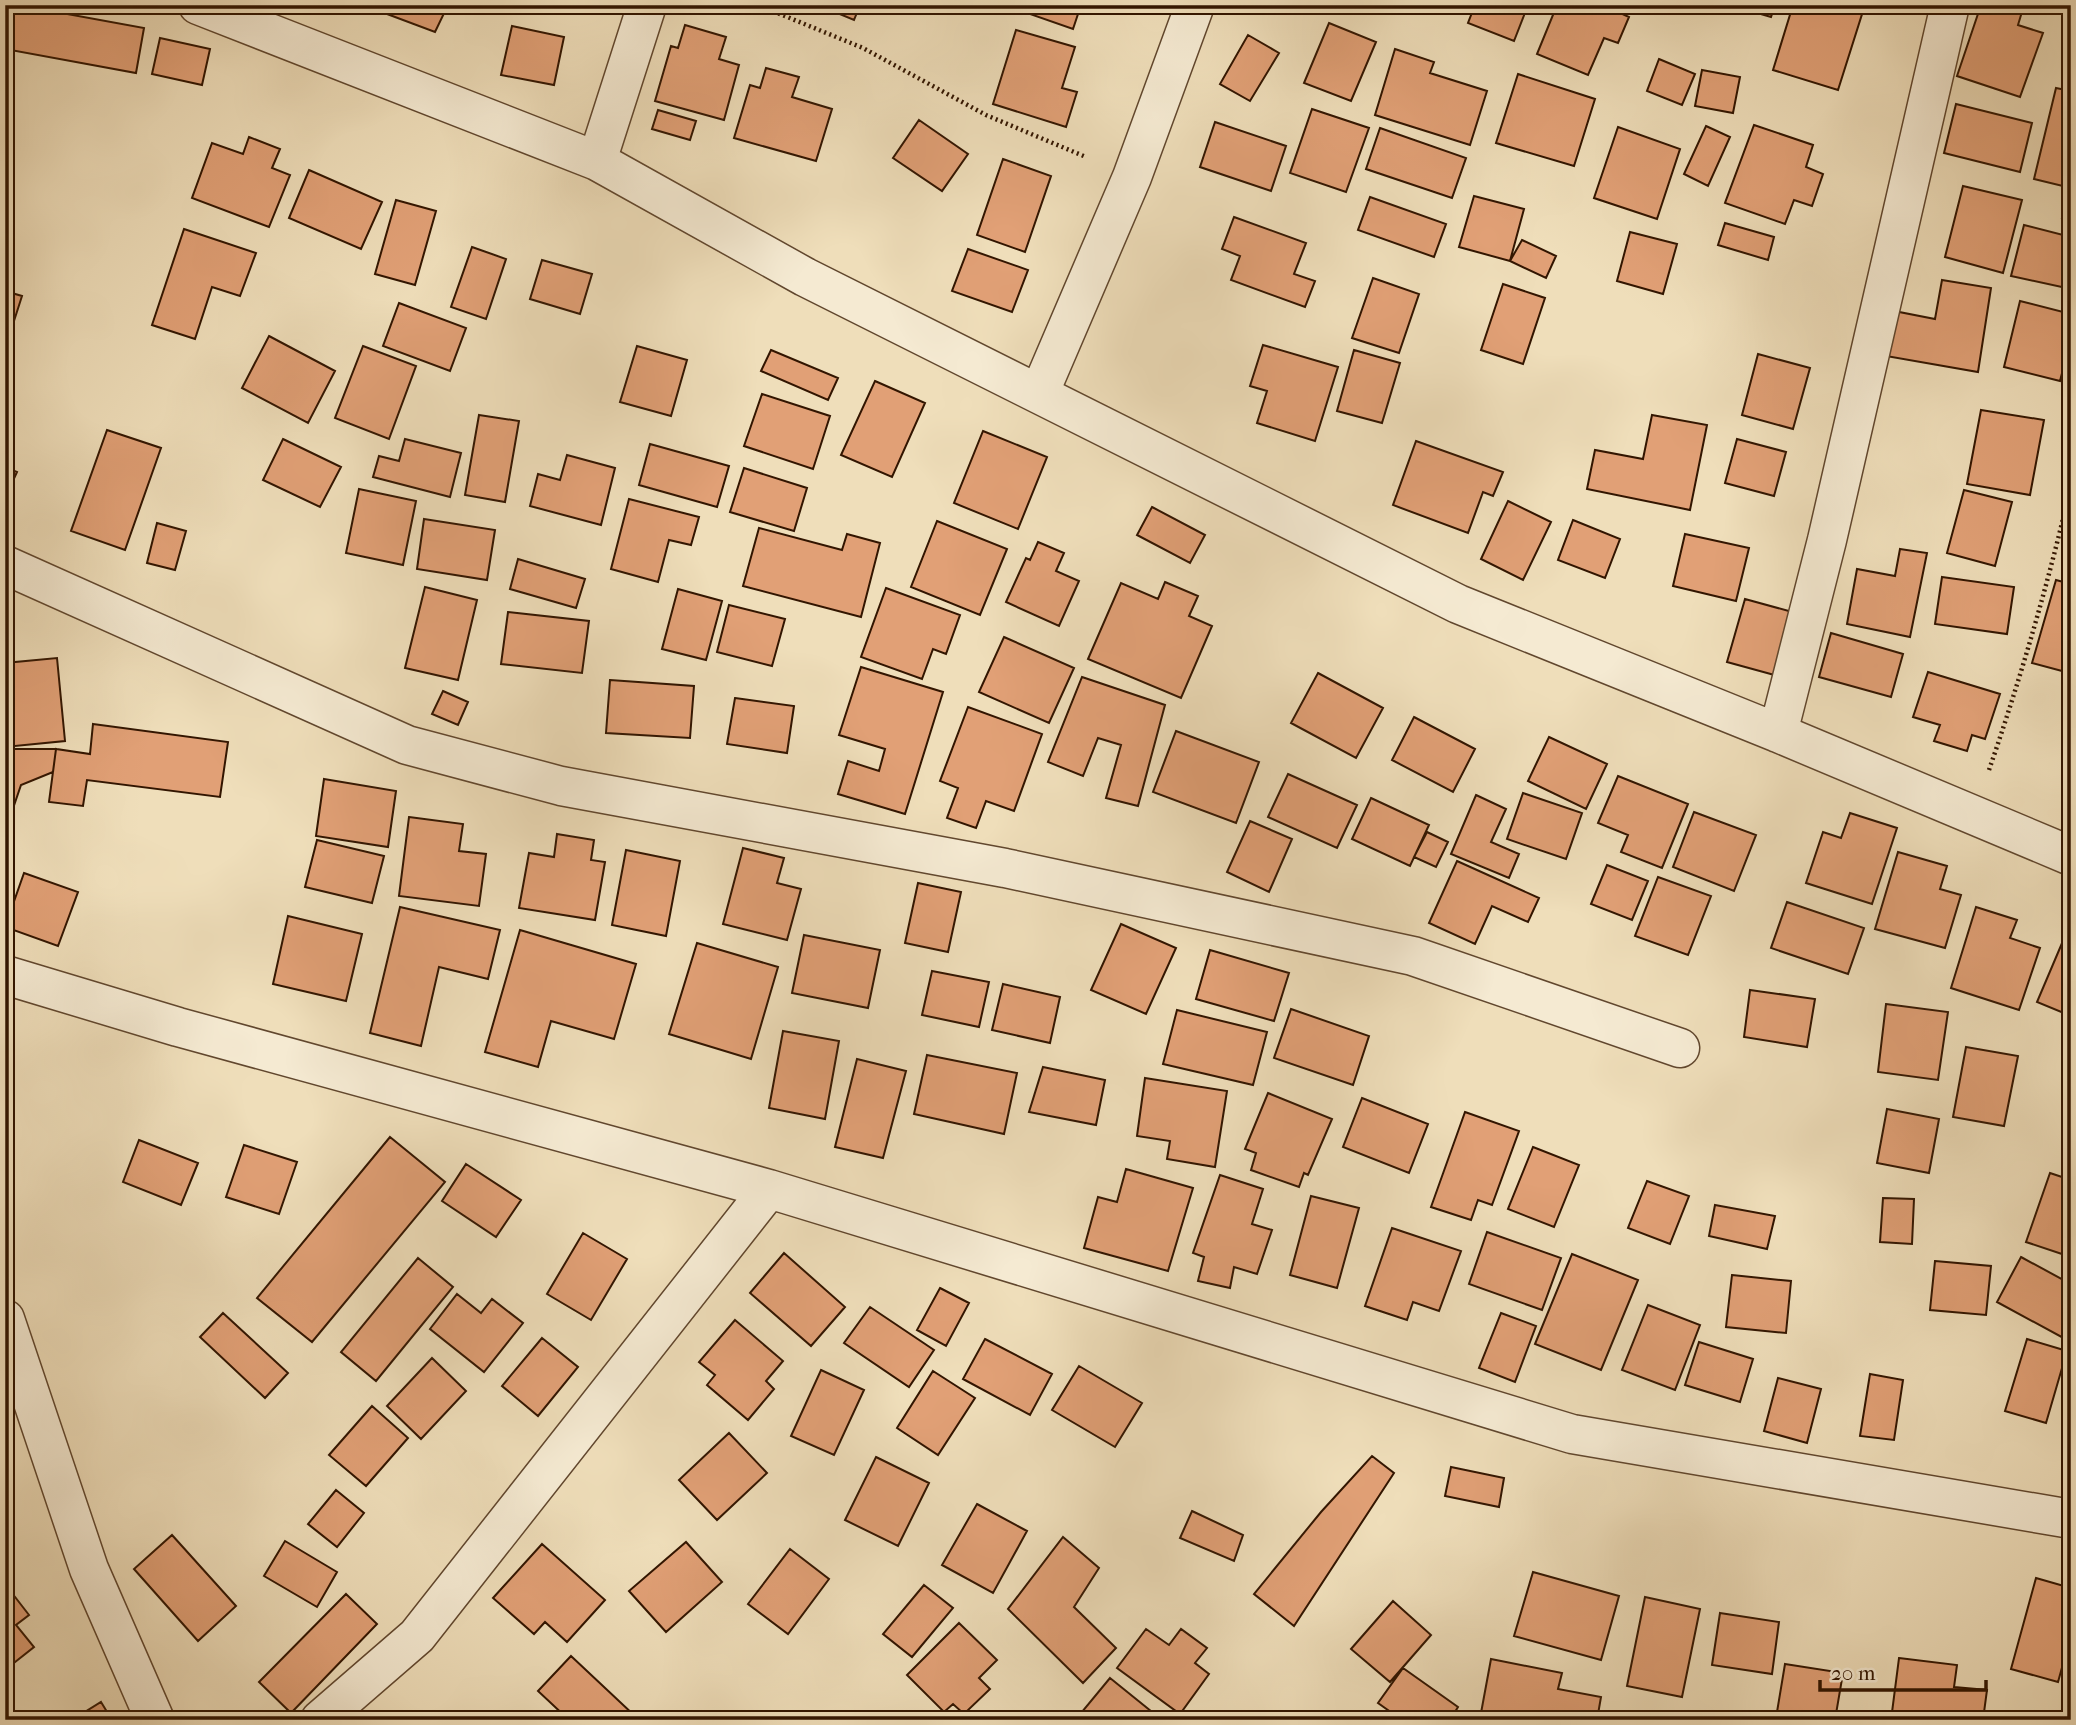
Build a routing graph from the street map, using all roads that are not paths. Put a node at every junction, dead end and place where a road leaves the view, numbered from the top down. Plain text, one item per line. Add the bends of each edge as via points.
1 (198, 5) edge
2 (647, 5) edge
3 (1195, 5) edge
4 (1950, 5) edge
5 (597, 162) junction
6 (1039, 394) junction
7 (5, 565) edge
8 (1778, 733) junction
9 (2071, 856) edge
10 (5, 975) edge
11 (1680, 1048) dead end
12 (769, 1189) junction
13 (5, 1319) edge
14 (2071, 1519) edge
15 (155, 1720) edge
16 (320, 1720) edge

1 - 5 street
2 - 5 street
3 - 6 street via 1132,177
4 - 8 street via 1828,540
5 - 6 street via 804,276
6 - 8 street via 1458,604
7 - 11 street via 407,746 561,786 1005,868 1413,956
8 - 9 street
10 - 12 street
12 - 14 street via 1572,1434
12 - 16 street via 417,1636
13 - 15 street via 89,1569

